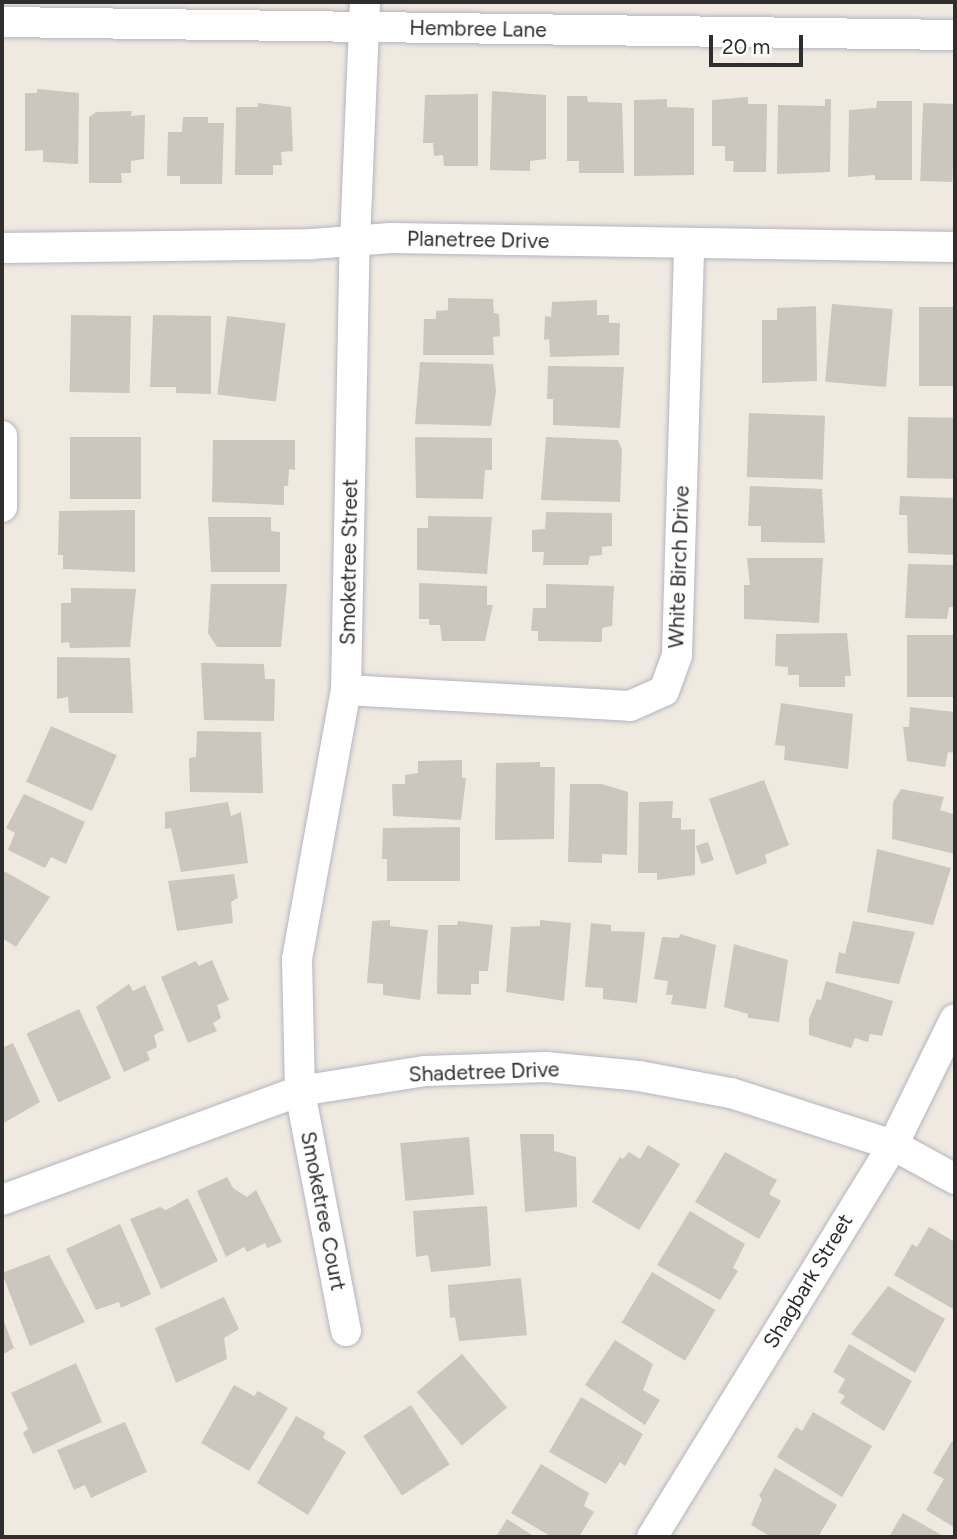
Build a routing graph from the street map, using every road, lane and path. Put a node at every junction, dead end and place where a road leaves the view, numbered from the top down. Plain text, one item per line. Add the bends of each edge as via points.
1 (58, 13) edge
2 (364, 15) edge
3 (2, 22) edge
4 (955, 35) edge
5 (355, 241) junction
6 (689, 245) junction
7 (955, 247) edge
8 (2, 248) edge
9 (2, 436) edge
10 (2, 507) edge
11 (346, 690) junction
12 (955, 1019) edge
13 (300, 1091) junction
14 (893, 1145) junction
15 (955, 1179) edge
16 (2, 1200) edge
17 (346, 1331) dead end
18 (652, 1537) edge

1 - 2 street, Hembree Lane
1 - 3 street, Hembree Lane
2 - 4 street, Hembree Lane
2 - 5 street, Smoketree Street
5 - 6 street, Planetree Drive
5 - 8 street, Planetree Drive
5 - 11 street, Smoketree Street
6 - 7 street, Planetree Drive
6 - 11 street, White Birch Drive via 677,655 664,691 629,706
9 - 10 street
11 - 13 street, Smoketree Street via 297,959
12 - 14 street, Shagbark Street
13 - 14 street, Shadetree Drive via 425,1071 546,1067 639,1076 731,1093
13 - 16 street, Shadetree Drive
13 - 17 street, Smoketree Court
14 - 15 street, Shadetree Drive
14 - 18 street, Shagbark Street

